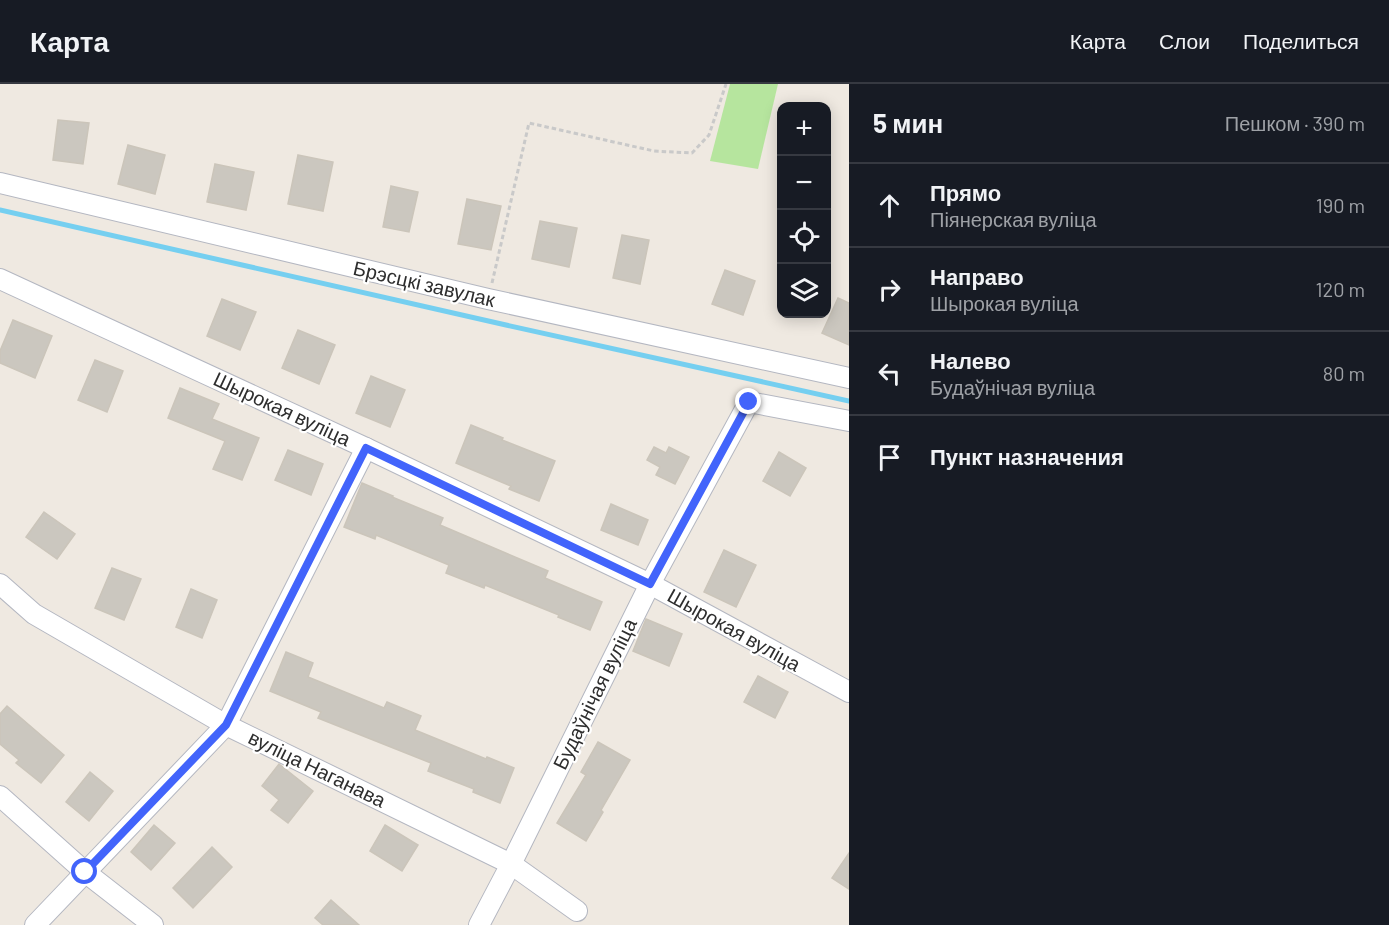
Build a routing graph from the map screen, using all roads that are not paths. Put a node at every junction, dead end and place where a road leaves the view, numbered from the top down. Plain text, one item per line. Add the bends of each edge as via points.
1 (0, 183) edge
2 (0, 279) edge
3 (849, 378) edge
4 (849, 421) edge
5 (366, 448) junction
6 (0, 584) edge
7 (650, 584) junction
8 (849, 692) edge
9 (226, 725) junction
10 (0, 796) edge
11 (511, 864) junction
12 (85, 872) junction
13 (577, 911) dead end
14 (35, 925) edge
15 (153, 925) edge
16 (479, 925) edge

1 - 3 street, Брэсцкі завулак via 488,299
2 - 5 street, Шырокая вуліца
4 - 7 street, Будаўнічая вуліца via 749,402
5 - 7 street, Шырокая вуліца
5 - 9 street
6 - 9 street, вуліца Наганава via 34,614
7 - 8 street, Шырокая вуліца
7 - 11 street, Будаўнічая вуліца
9 - 11 street, вуліца Наганава
9 - 12 street
10 - 12 street
11 - 13 street, вуліца Наганава
11 - 16 street, Будаўнічая вуліца
12 - 14 street
12 - 15 street

